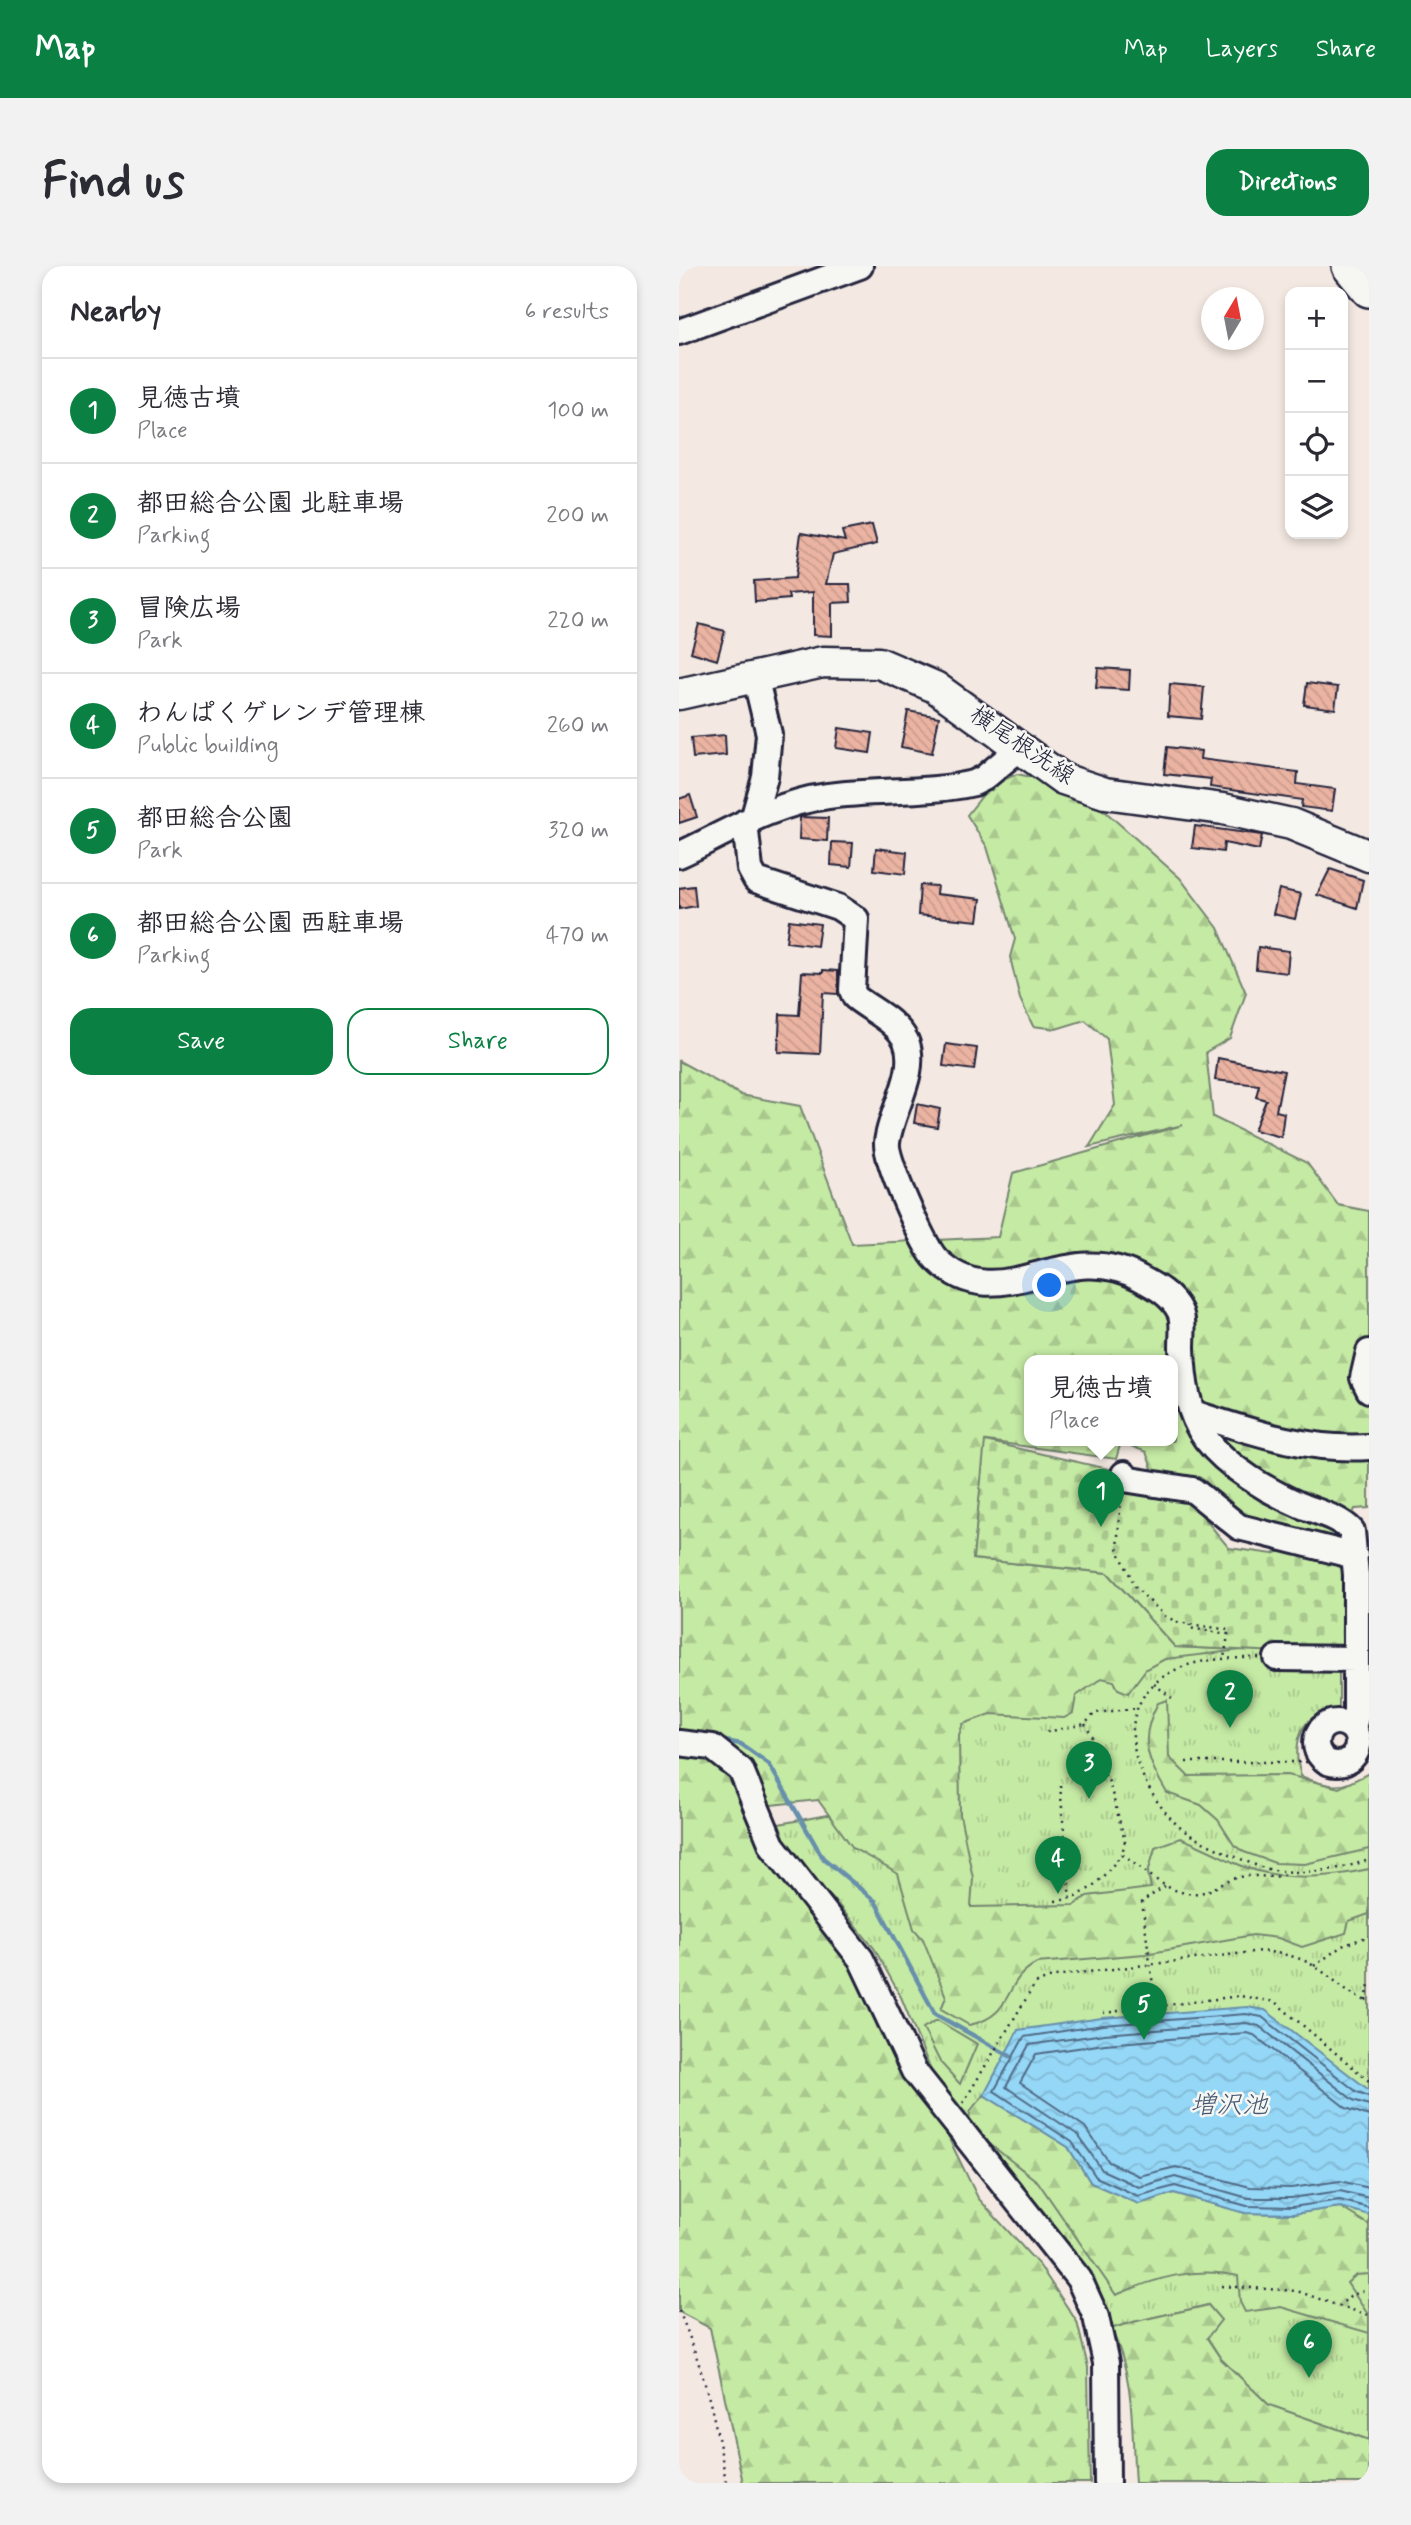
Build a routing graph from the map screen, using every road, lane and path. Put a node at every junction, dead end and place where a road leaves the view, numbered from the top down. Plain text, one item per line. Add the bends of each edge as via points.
1 (860, 266) edge
2 (1350, 266) edge
3 (1369, 289) edge
4 (679, 332) edge
5 (755, 676) junction
6 (679, 694) edge
7 (1020, 748) junction
8 (750, 819) junction
9 (679, 855) edge
10 (1369, 856) edge
11 (1369, 1352) edge
12 (1369, 1390) edge
13 (1193, 1413) junction
14 (1369, 1447) edge
15 (1124, 1476) joint
16 (1355, 1556) junction
17 (1224, 1658) junction
18 (1356, 1659) junction
19 (1280, 1662) joint
20 (1154, 1684) junction
21 (1172, 1698) dead end
22 (1138, 1708) junction
23 (1085, 1724) junction
24 (1047, 1732) dead end
25 (1360, 1739) edge
26 (679, 1743) edge
27 (1186, 1762) dead end
28 (1310, 1762) dead end
29 (1060, 1785) dead end
30 (1122, 1854) junction
31 (1369, 1860) edge
32 (1291, 1871) junction
33 (1165, 1886) junction
34 (1070, 1900) junction
35 (1055, 1901) dead end
36 (1369, 1937) edge
37 (1314, 1965) junction
38 (1150, 1966) junction
39 (1369, 1984) edge
40 (1367, 2002) edge
41 (1156, 2008) junction
42 (1103, 2014) dead end
43 (1369, 2081) edge
44 (967, 2098) dead end
45 (1222, 2286) dead end
46 (1369, 2293) edge
47 (1339, 2306) junction
48 (679, 2311) edge
49 (1369, 2315) edge
50 (726, 2483) edge
51 (1107, 2483) edge

1 - 4 street
2 - 3 highway
5 - 6 main road, 横尾根洗線
5 - 7 main road, 横尾根洗線 via 823,662 879,663 935,687
5 - 8 street via 769,734 765,777
7 - 8 street via 974,783 828,796
7 - 10 main road, 横尾根洗線 via 1063,779 1105,793 1223,809 1291,824
8 - 9 street
8 - 13 street via 750,869 756,880 838,907 856,919 852,990 902,1033 910,1054 887,1152 935,1258 978,1284 1008,1283 1060,1267 1088,1264 1115,1266 1156,1287 1172,1299 1181,1314 1182,1374
11 - 12 street via 1363,1378
13 - 14 street via 1285,1443
13 - 16 street via 1206,1439 1231,1462 1267,1488 1347,1526 1355,1538
15 - 16 street via 1192,1490 1239,1527
15 - 17 path via 1117,1548 1136,1588 1165,1616 1229,1630
16 - 18 street
17 - 19 path
17 - 20 path via 1191,1664
18 - 19 street
18 - 25 street
20 - 21 path
20 - 22 path
22 - 23 path via 1095,1713
22 - 32 path via 1137,1768 1153,1797 1183,1830 1252,1864
23 - 24 path
23 - 30 path via 1101,1752 1099,1763 1125,1841
26 - 51 street via 712,1747 741,1770 772,1845 861,1959 914,2071 1079,2279 1096,2318 1106,2363
27 - 28 path
29 - 34 path
30 - 33 path
30 - 34 path via 1088,1892
31 - 32 path via 1335,1869
32 - 33 path via 1277,1878 1241,1876 1199,1893
33 - 38 path via 1142,1902
34 - 35 path
36 - 37 path via 1342,1946
37 - 38 path via 1261,1951
37 - 40 path
38 - 41 path
38 - 44 path via 1055,1976 1038,1982
39 - 40 path
41 - 42 path
41 - 43 path via 1240,1996 1275,2002
45 - 47 path via 1297,2291
46 - 47 path via 1350,2296
47 - 49 path
48 - 50 path via 716,2420

